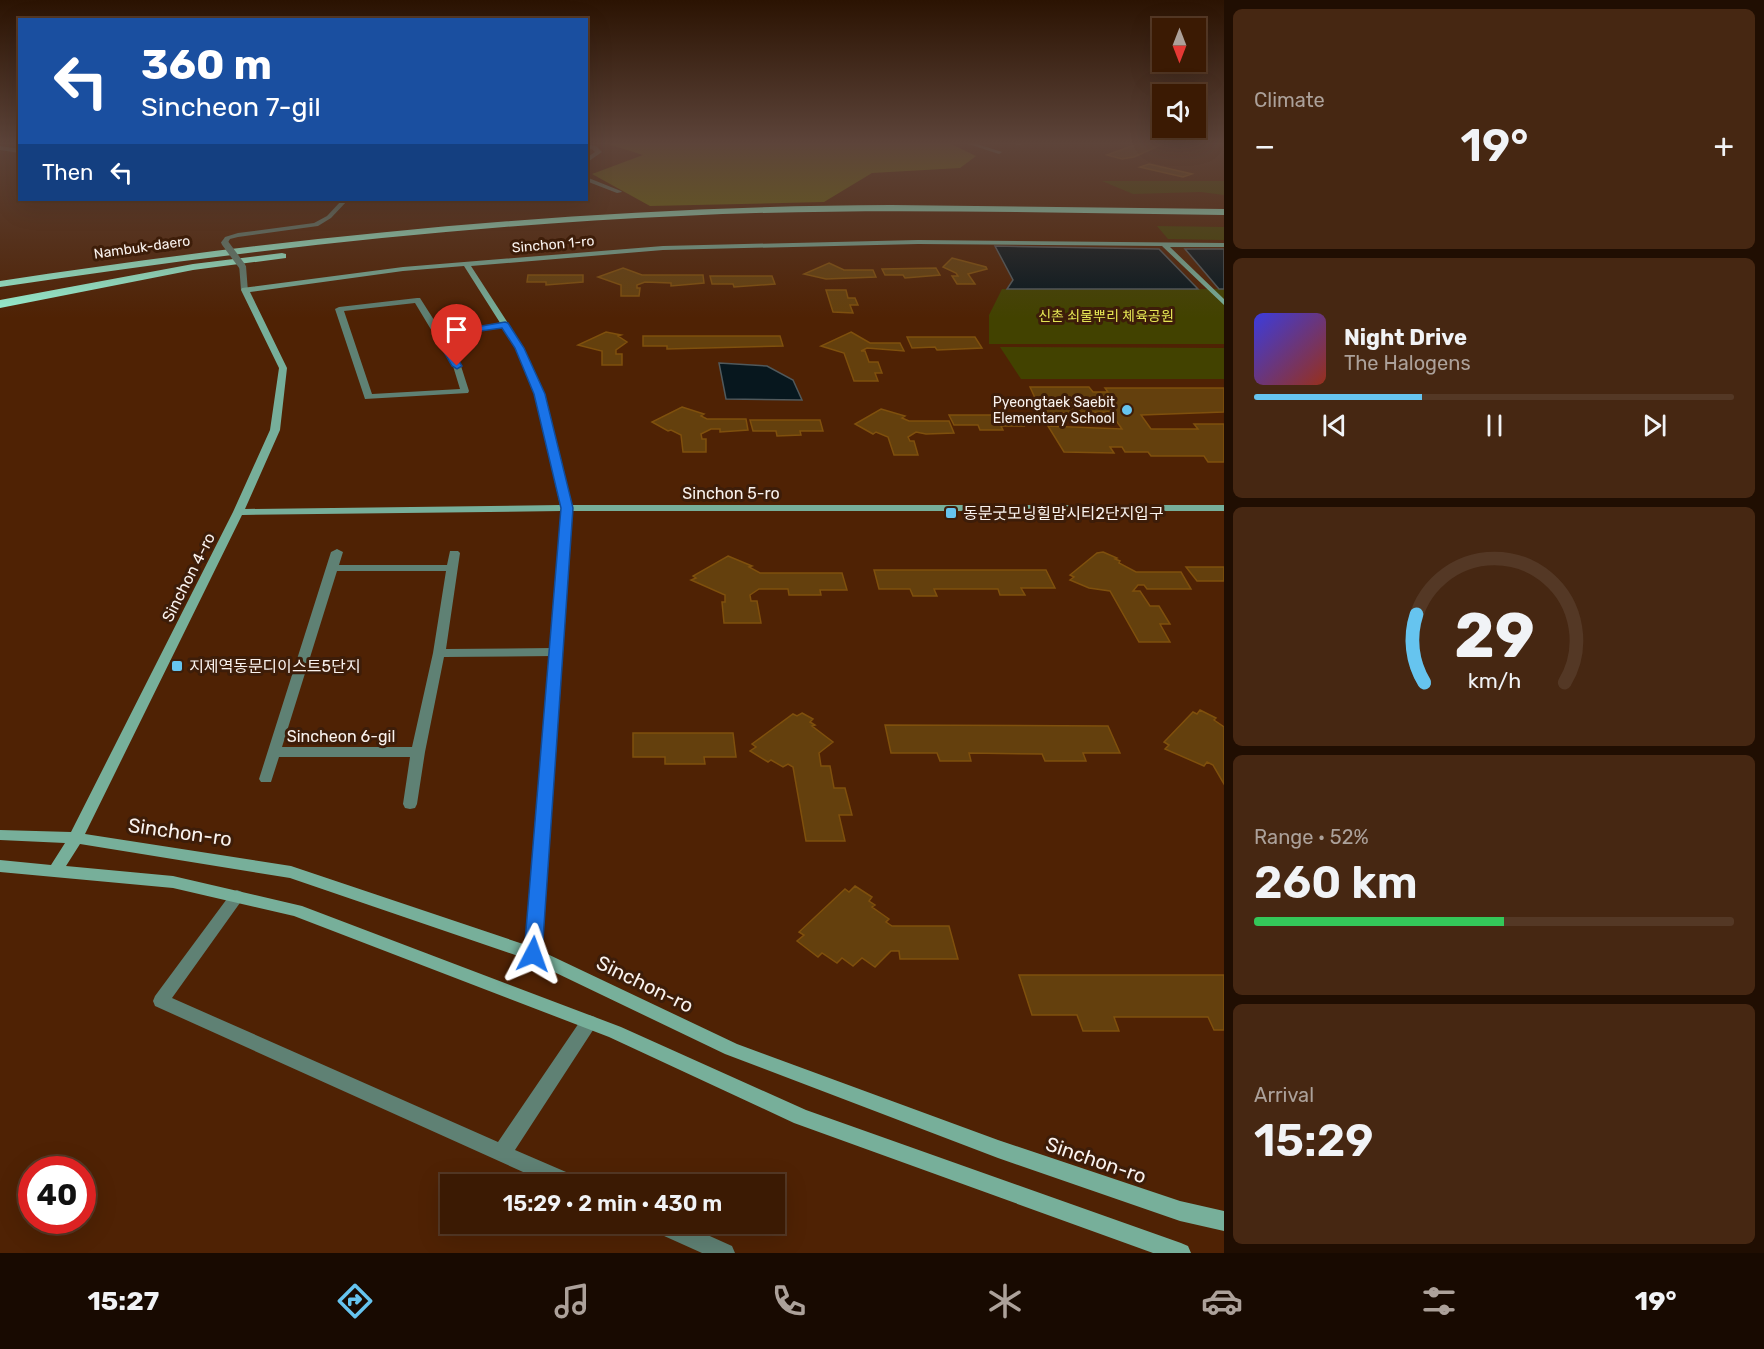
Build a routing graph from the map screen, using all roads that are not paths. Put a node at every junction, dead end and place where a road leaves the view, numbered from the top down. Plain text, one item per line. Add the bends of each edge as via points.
1 (344, 201) edge
2 (1224, 212) edge
3 (1224, 221) edge
4 (347, 238) junction
5 (375, 242) junction
6 (1163, 244) junction
7 (1224, 245) edge
8 (466, 263) junction
9 (0, 273) edge
10 (0, 284) edge
11 (245, 290) junction
12 (0, 292) edge
13 (1224, 303) edge
14 (0, 304) edge
15 (505, 325) junction
16 (439, 334) junction
17 (567, 508) junction
18 (1224, 508) edge
19 (238, 512) junction
20 (337, 552) dead end
21 (454, 553) dead end
22 (332, 568) junction
23 (452, 568) junction
24 (554, 652) junction
25 (438, 653) junction
26 (274, 752) junction
27 (418, 752) junction
28 (266, 779) dead end
29 (410, 804) dead end
30 (0, 835) edge
31 (75, 838) junction
32 (0, 866) edge
33 (56, 869) junction
34 (237, 896) junction
35 (533, 954) junction
36 (589, 1022) junction
37 (502, 1153) junction
38 (549, 1174) edge
39 (1224, 1221) edge
40 (682, 1234) edge
41 (724, 1253) edge
42 (1181, 1253) edge

1 - 11 street, bridge via 316,225 227,238 225,243 242,266
2 - 4 highway, Nambuk-daero via 781,209 556,219
3 - 5 highway, Nambuk-daero via 809,219
4 - 9 highway via 272,240
4 - 10 highway, Nambuk-daero via 239,248
5 - 12 highway, Nambuk-daero via 183,264
5 - 14 highway via 193,267
6 - 7 street, Sinchon 1-ro
6 - 8 street, Sinchon 1-ro via 918,242 663,248
6 - 13 street
8 - 11 street, Sinchon 1-ro
8 - 15 street
11 - 19 street, Sinchon 4-ro via 283,368 275,430
15 - 16 street
15 - 17 street via 520,348 539,394
16 - 16 street via 457,366 466,396 367,402 337,306 416,296
17 - 18 street, Sinchon 5-ro
17 - 19 street, Sinchon 5-ro
17 - 24 street
19 - 31 street, Sinchon 4-ro
20 - 22 street, Sincheon 6-gil
21 - 23 street, Sincheon 6-gil
22 - 23 street
22 - 26 street, Sincheon 6-gil
23 - 25 street, Sincheon 6-gil
24 - 25 street
24 - 35 street
25 - 27 street, Sincheon 6-gil
26 - 27 street, Sincheon 6-gil
26 - 28 street
27 - 29 street
30 - 31 street, Sinchon-ro
31 - 33 street, Sinchon 4-ro
31 - 35 street, Sinchon-ro via 291,872
32 - 33 street
33 - 34 street via 173,882
34 - 36 street via 296,910
34 - 37 street via 161,1000
35 - 39 street, Sinchon-ro via 731,1049 998,1149 1180,1211
36 - 37 street
36 - 42 street via 801,1117
37 - 38 street
40 - 41 street

